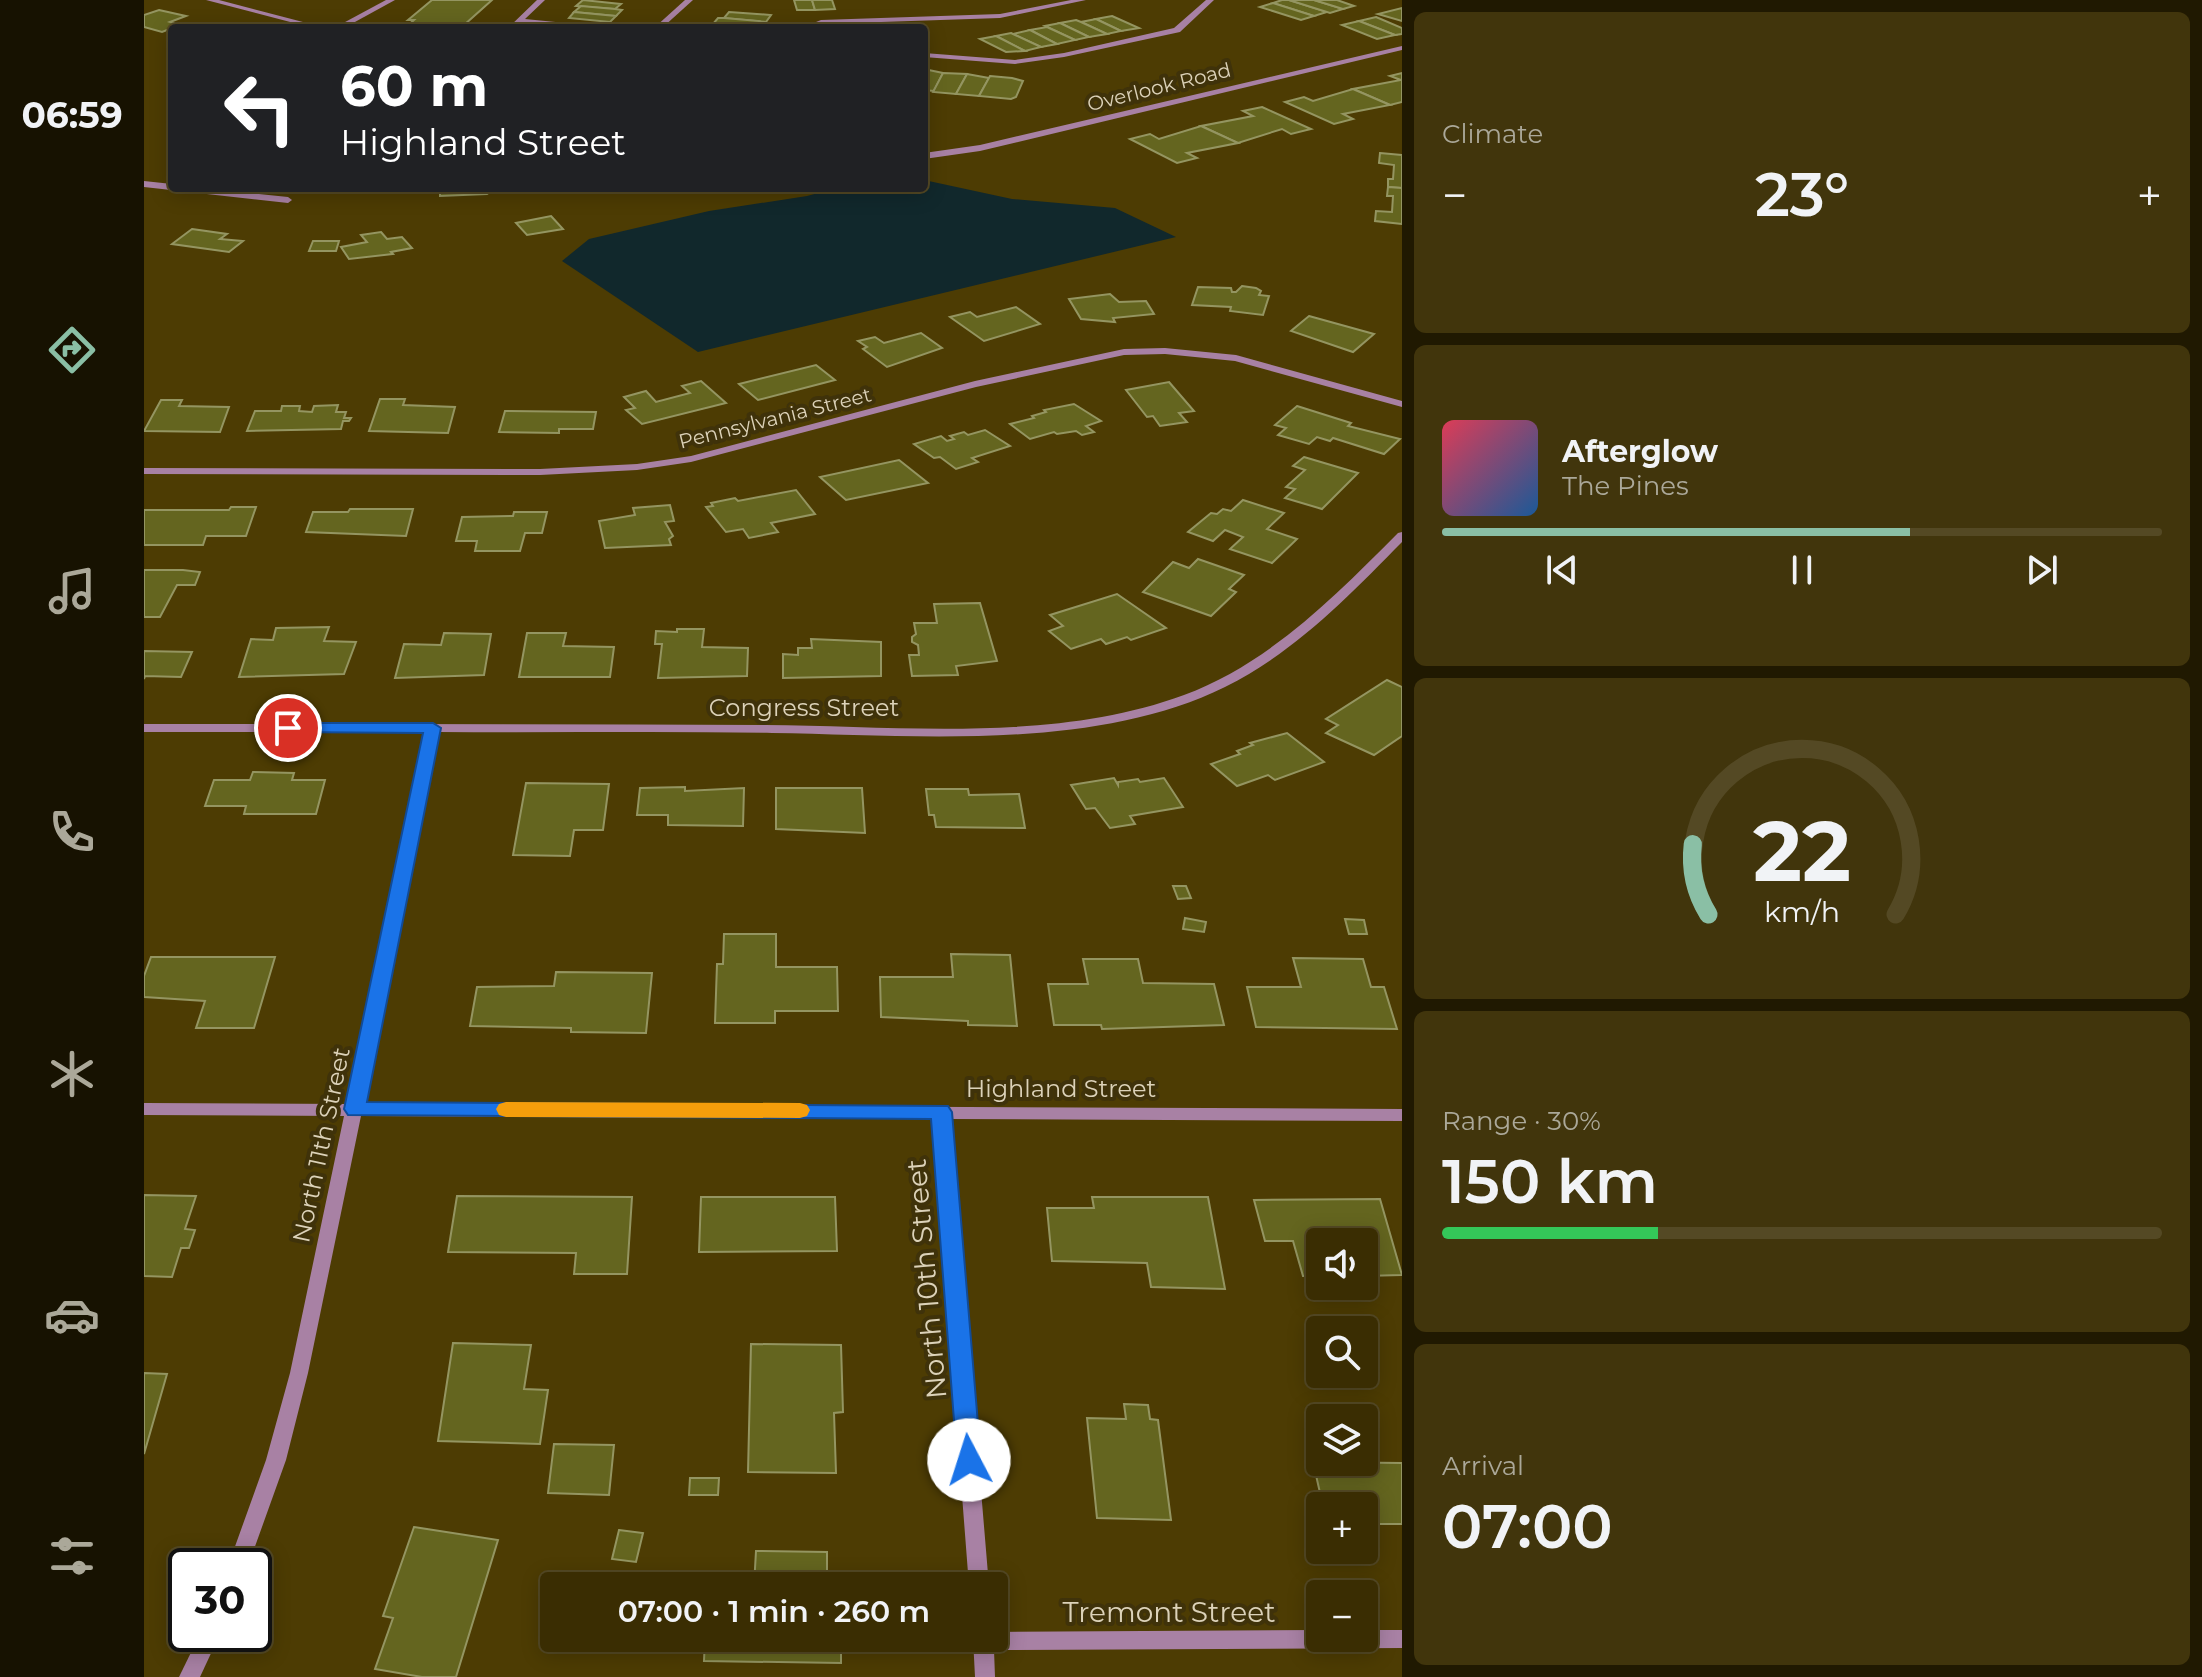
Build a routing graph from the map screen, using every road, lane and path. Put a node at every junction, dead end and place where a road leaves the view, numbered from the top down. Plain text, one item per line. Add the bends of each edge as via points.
1 (210, 0) edge
2 (391, 0) edge
3 (541, 0) edge
4 (689, 0) edge
5 (1082, 0) edge
6 (1210, 0) edge
7 (519, 21) junction
8 (306, 24) edge
9 (346, 24) edge
10 (516, 24) edge
11 (552, 24) edge
12 (662, 24) edge
13 (816, 24) edge
14 (1402, 48) edge
15 (928, 55) edge
16 (928, 155) edge
17 (144, 184) edge
18 (168, 187) edge
19 (213, 192) edge
20 (288, 200) dead end
21 (1402, 404) edge
22 (144, 471) edge
23 (1402, 535) edge
24 (144, 728) edge
25 (433, 728) junction
26 (144, 1109) edge
27 (355, 1109) junction
28 (941, 1112) junction
29 (1402, 1115) edge
30 (244, 1548) edge
31 (978, 1572) edge
32 (1008, 1639) edge
33 (1402, 1639) edge
34 (201, 1652) edge
35 (984, 1652) edge
36 (189, 1677) edge
37 (985, 1677) edge

1 - 8 street
2 - 9 street
3 - 7 street
4 - 12 street
5 - 13 street via 1000,16
6 - 15 street via 1177,30 1064,55 1015,62
7 - 10 street
7 - 11 street
14 - 16 street, Overlook Road via 980,148
17 - 18 street
19 - 20 street
21 - 22 street, Pennsylvania Street via 1236,358 1124,352 975,384 691,459 637,467 540,472
23 - 25 street, Congress Street via 1289,644 1189,698 1133,714 1020,728
24 - 25 street, Congress Street
25 - 27 street, North 11th Street
26 - 27 street, Highland Street
27 - 28 street, Highland Street
27 - 30 street, North 11th Street via 299,1373
28 - 29 street, Highland Street
28 - 31 street, North 10th Street
32 - 33 street, Tremont Street
34 - 36 street
35 - 37 street

